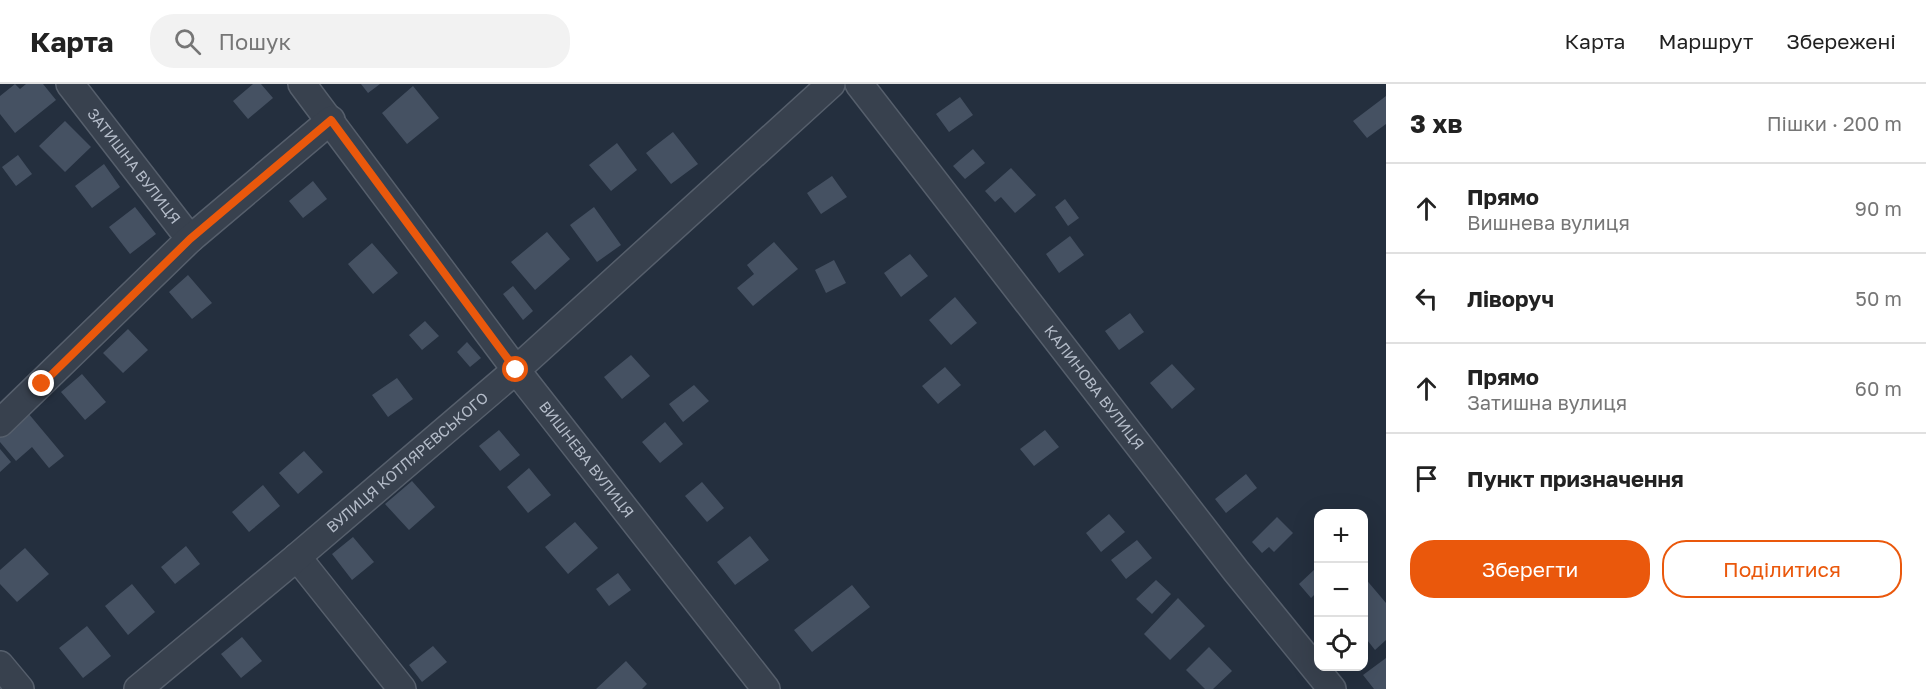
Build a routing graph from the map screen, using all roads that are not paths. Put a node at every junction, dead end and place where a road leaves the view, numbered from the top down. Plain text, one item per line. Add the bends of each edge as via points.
1 (70, 84) edge
2 (302, 84) edge
3 (831, 84) edge
4 (859, 84) edge
5 (331, 120) junction
6 (190, 239) junction
7 (516, 370) junction
8 (0, 423) edge
9 (297, 557) junction
10 (0, 664) edge
11 (20, 689) edge
12 (138, 689) edge
13 (402, 689) edge
14 (766, 689) edge
15 (1332, 689) edge

1 - 6 street, ЗАТИШНА ВУЛИЦЯ
2 - 5 street, ВИШНЕВА ВУЛИЦЯ
3 - 7 street, ВУЛИЦЯ КОТЛЯРЕВСЬКОГО
4 - 15 street, КАЛИНОВА ВУЛИЦЯ
5 - 6 street
5 - 7 street, ВИШНЕВА ВУЛИЦЯ
6 - 8 street, ЗАТИШНА ВУЛИЦЯ
7 - 9 street, ВУЛИЦЯ КОТЛЯРЕВСЬКОГО
7 - 14 street, ВИШНЕВА ВУЛИЦЯ
9 - 12 street, ВУЛИЦЯ КОТЛЯРЕВСЬКОГО
9 - 13 street
10 - 11 street

